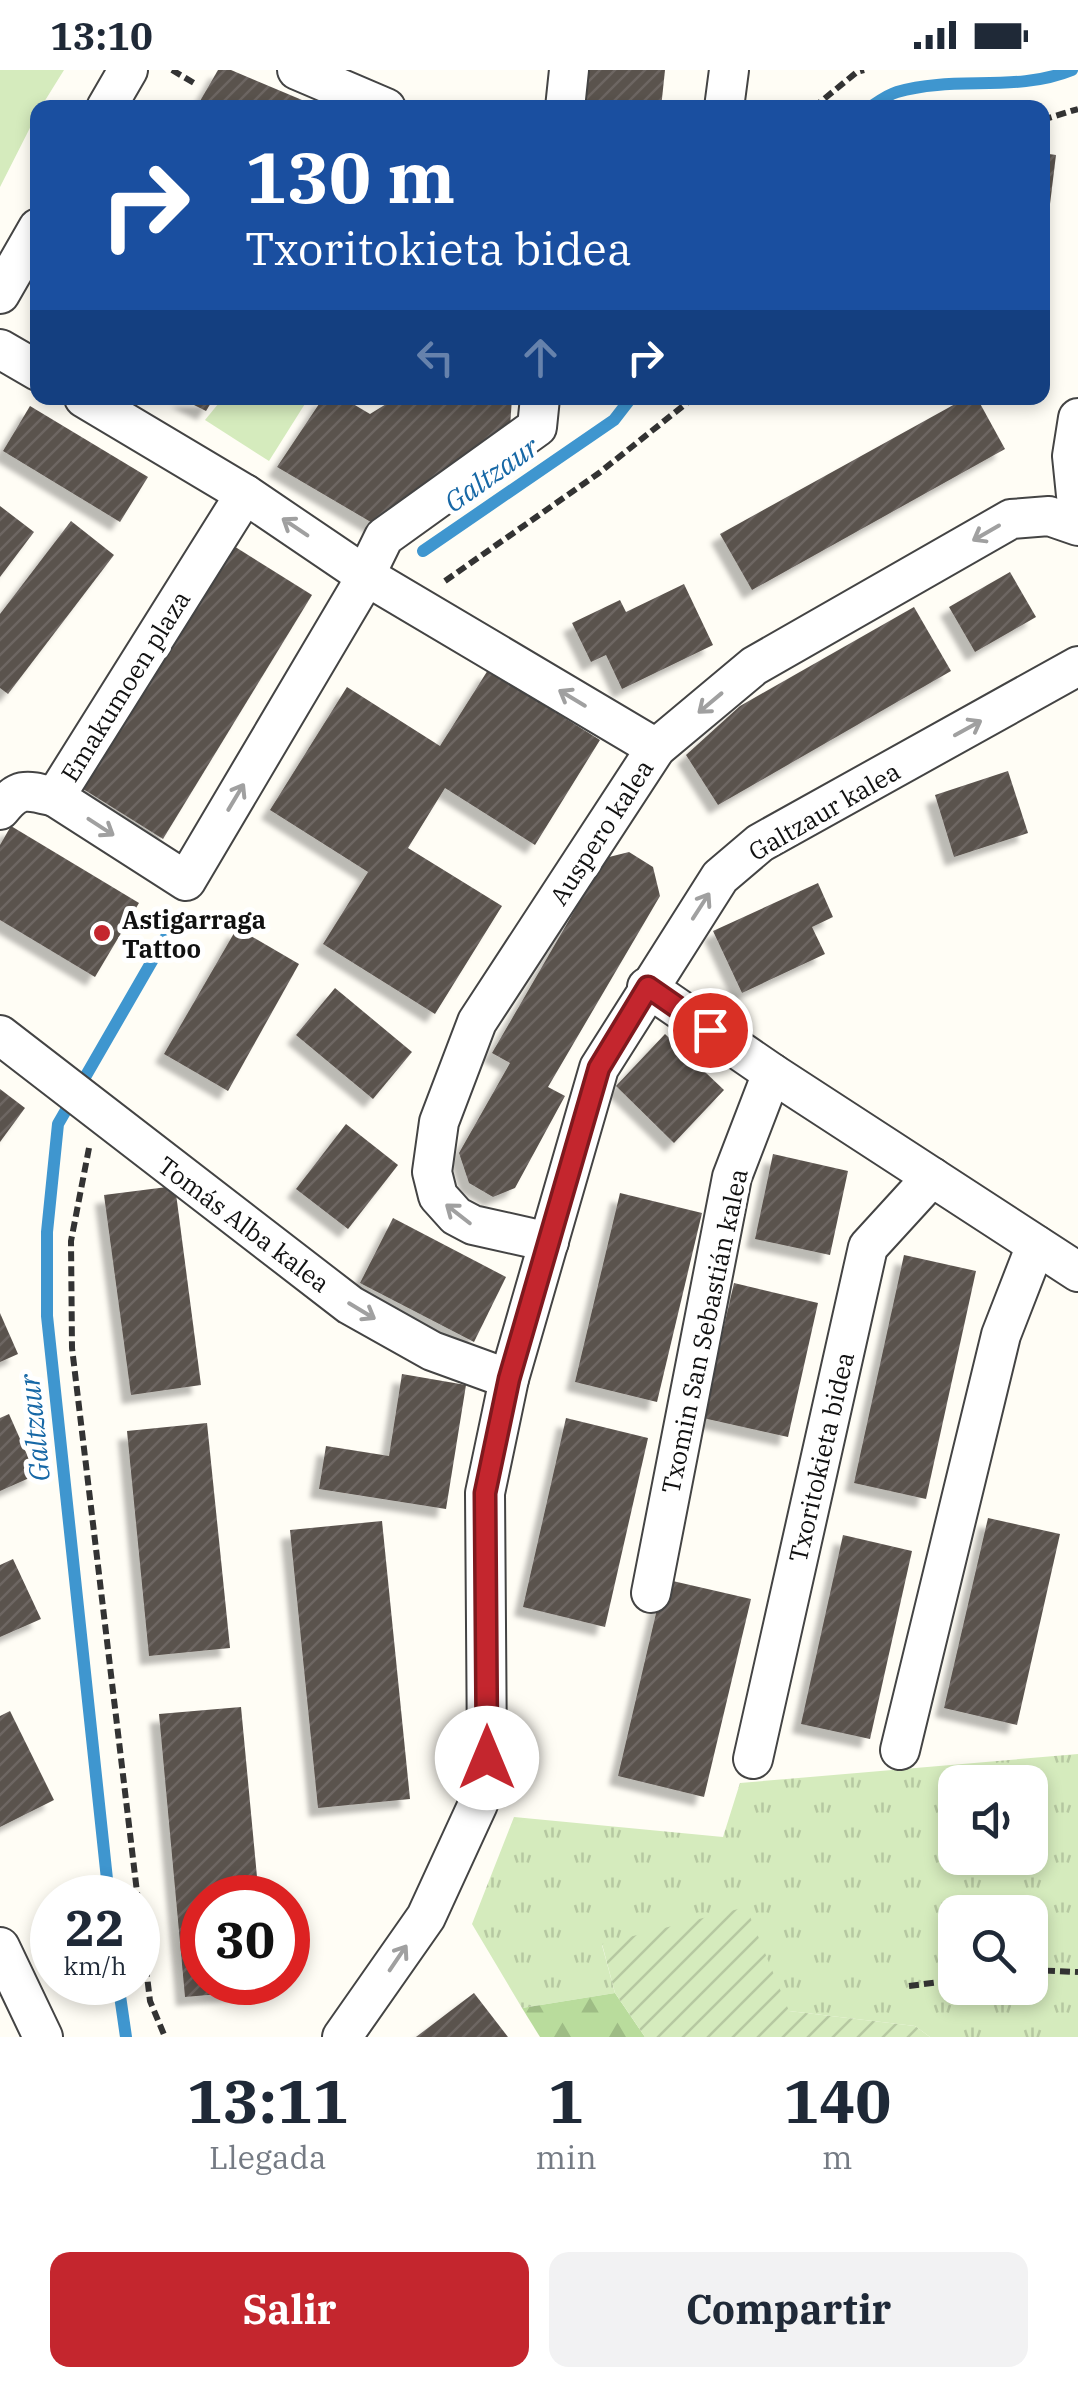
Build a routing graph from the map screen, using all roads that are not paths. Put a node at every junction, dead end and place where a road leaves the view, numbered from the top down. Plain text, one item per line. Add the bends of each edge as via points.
1 (128, 70) edge
2 (297, 70) edge
3 (569, 70) edge
4 (730, 70) edge
5 (111, 100) edge
6 (367, 100) edge
7 (566, 100) edge
8 (725, 100) edge
9 (30, 242) edge
10 (0, 294) edge
11 (0, 349) edge
12 (30, 366) edge
13 (96, 405) edge
14 (539, 405) edge
15 (1078, 418) edge
16 (245, 494) junction
17 (1078, 515) edge
18 (1078, 526) edge
19 (366, 576) junction
20 (1078, 666) edge
21 (656, 748) junction
22 (55, 797) junction
23 (0, 810) edge
24 (648, 987) junction
25 (0, 1035) edge
26 (772, 1073) junction
27 (932, 1177) junction
28 (549, 1242) junction
29 (1036, 1245) junction
30 (1078, 1272) edge
31 (509, 1379) junction
32 (651, 1594) dead end
33 (900, 1750) dead end
34 (753, 1759) dead end
35 (0, 1946) edge
36 (43, 2037) edge
37 (342, 2037) edge

1 - 5 street
2 - 6 street
3 - 7 street
4 - 8 street
9 - 10 street
11 - 12 street
13 - 16 street
14 - 19 street via 537,427 384,537
15 - 17 street via 1072,456
19 -> 16 street
16 - 22 street, Emakumoen plaza
18 -> 21 street, Auspero kalea via 1049,516 1011,520 754,666
21 -> 19 street
22 -> 19 street, Emakumoen plaza via 186,881
24 -> 20 street, Galtzaur kalea via 720,876 760,843
28 -> 21 street, Auspero kalea via 456,1216 438,1196 432,1172 440,1122 477,1022
22 - 23 street via 28,790
24 - 26 street
24 - 28 street, Galtzaur kalea via 599,1068
25 -> 31 street, Tomás Alba kalea via 350,1304 432,1351
26 - 27 street
26 - 32 street, Txomin San Sebastián kalea via 732,1177
27 - 29 street
27 - 34 street, Txoritokieta bidea via 868,1247
28 - 31 street, Galtzaur kalea
29 - 30 street
29 - 33 street via 1001,1335
37 -> 31 street, Galtzaur kalea via 426,1916 478,1804 487,1758 485,1493
35 - 36 street

